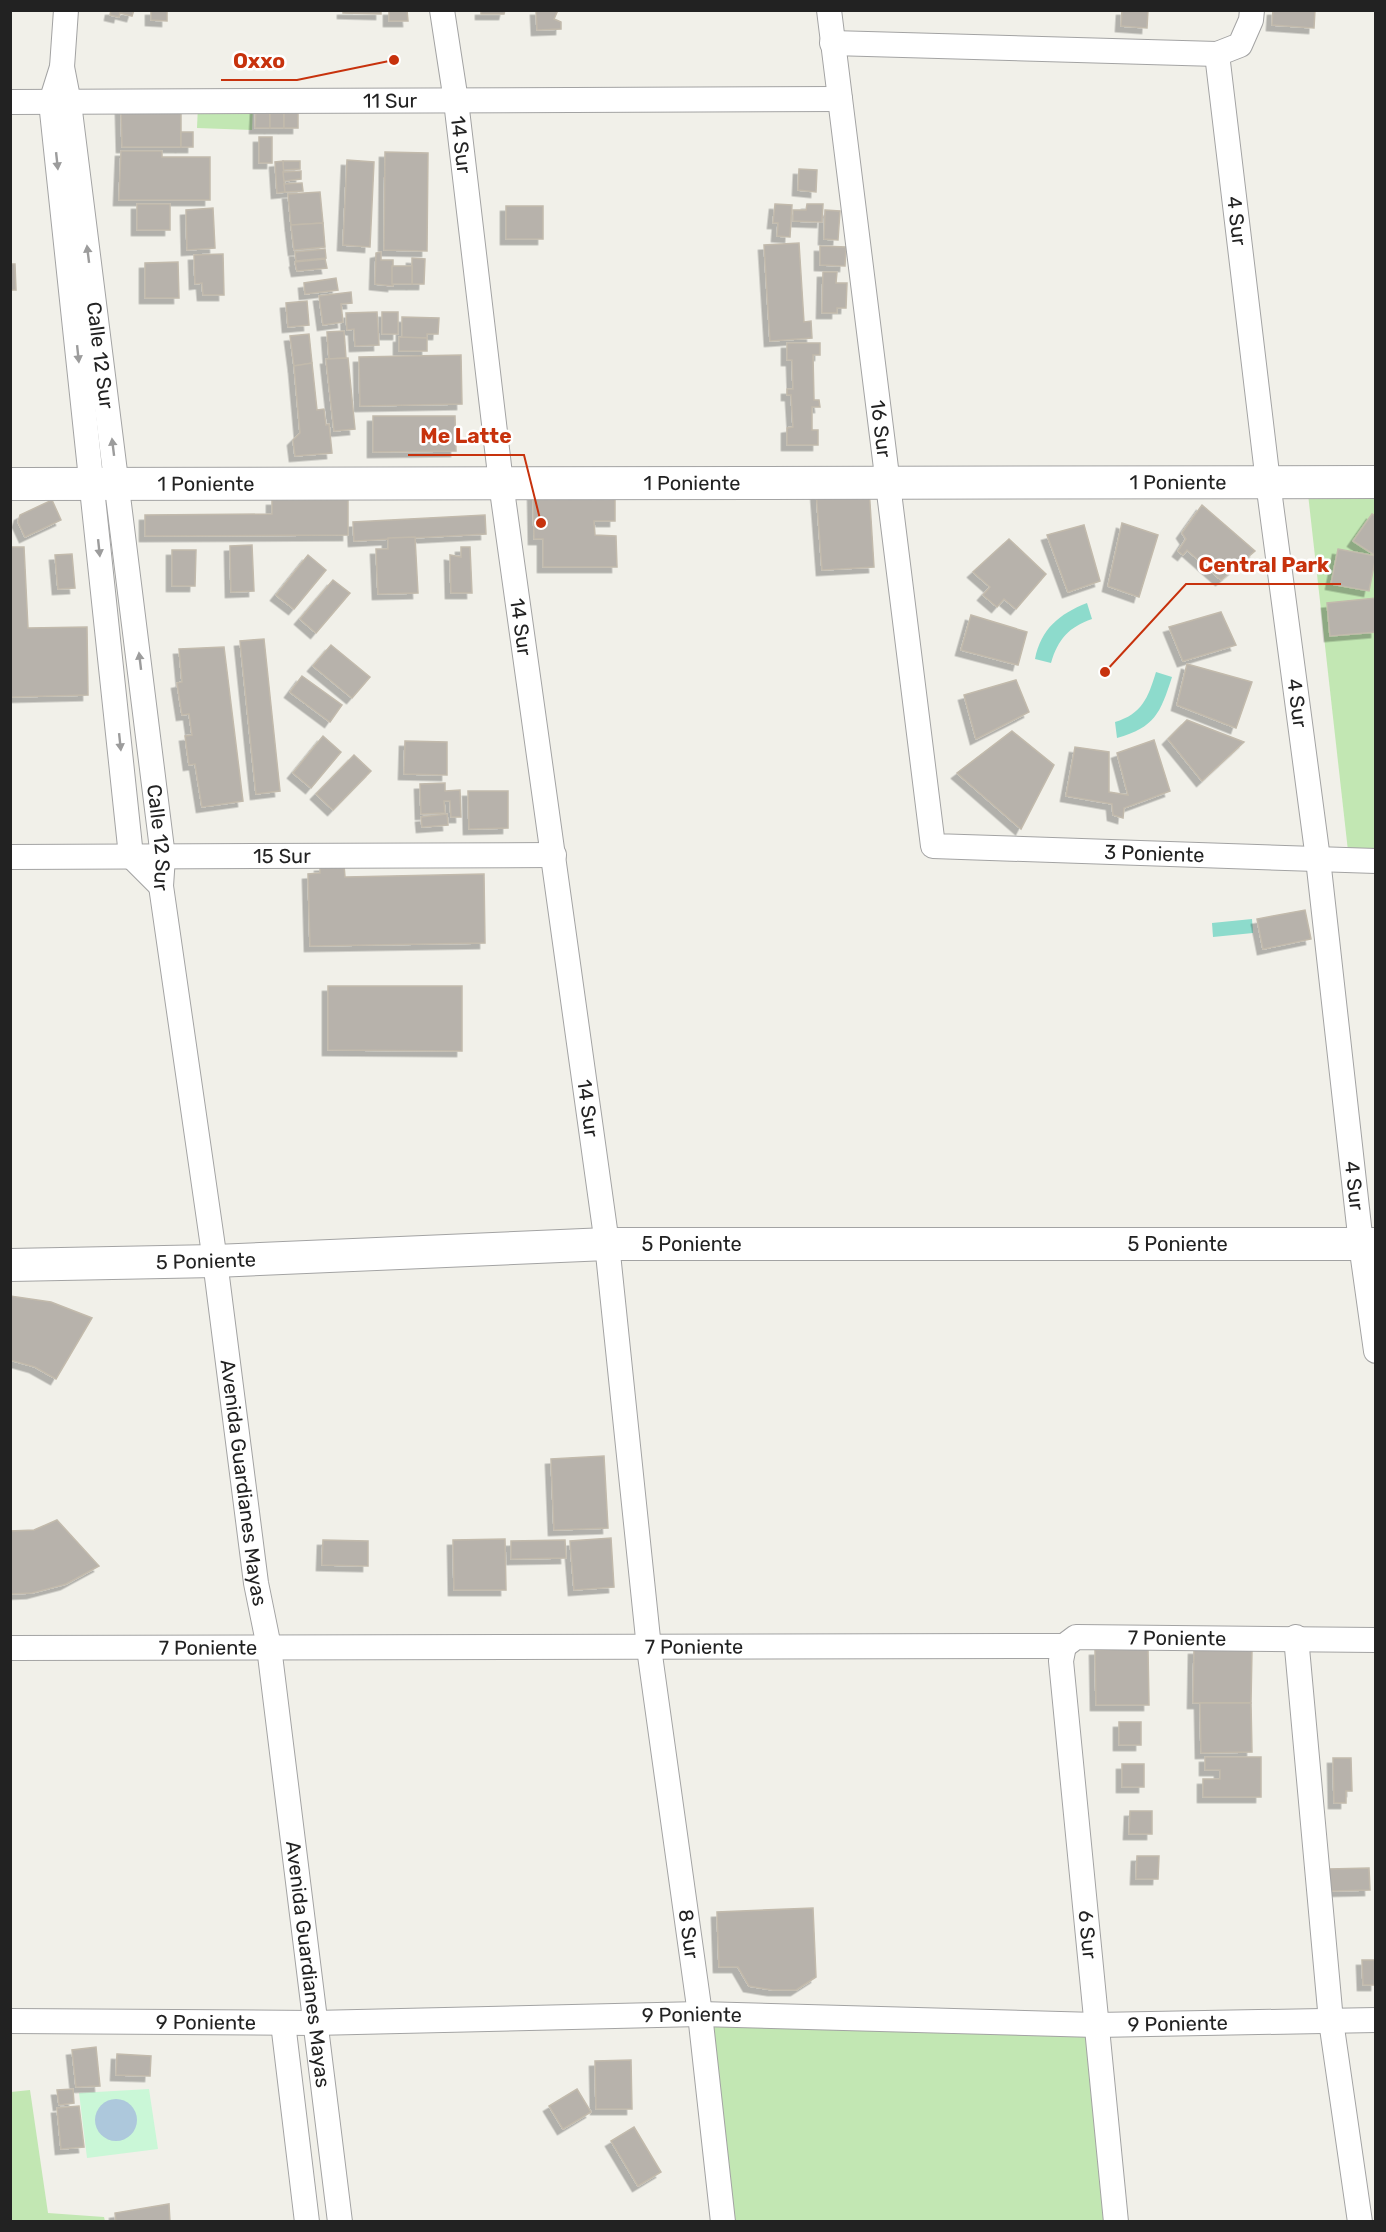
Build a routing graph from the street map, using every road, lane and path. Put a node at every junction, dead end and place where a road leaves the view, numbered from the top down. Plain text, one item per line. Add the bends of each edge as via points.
1 (66, 10) edge
2 (442, 10) edge
3 (829, 10) edge
4 (1252, 10) edge
5 (832, 43) junction
6 (1217, 54) junction
7 (840, 99) junction
8 (456, 101) junction
9 (10, 102) edge
10 (60, 103) junction
11 (1268, 482) junction
12 (1376, 482) edge
13 (105, 483) junction
14 (501, 483) junction
15 (887, 483) junction
16 (10, 484) edge
17 (132, 598) junction
18 (105, 603) junction
19 (933, 846) joint
20 (554, 855) junction
21 (131, 856) junction
22 (10, 857) edge
23 (163, 857) junction
24 (1318, 859) junction
25 (1376, 861) edge
26 (161, 886) junction
27 (607, 1244) junction
28 (1368, 1244) edge
29 (215, 1261) junction
30 (10, 1265) edge
31 (1376, 1351) edge
32 (1296, 1637) junction
33 (1376, 1640) edge
34 (1064, 1646) junction
35 (269, 1647) junction
36 (10, 1648) edge
37 (649, 1648) junction
38 (700, 2014) junction
39 (1376, 2020) edge
40 (10, 2021) edge
41 (1331, 2021) junction
42 (284, 2023) junction
43 (314, 2023) junction
44 (1096, 2025) junction
45 (307, 2222) edge
46 (339, 2222) edge
47 (723, 2222) edge
48 (1116, 2222) edge
49 (1360, 2222) edge

1 - 10 street, Calle 12 Sur
2 - 8 street, 14 Sur
3 - 5 street, 16 Sur
4 - 6 street via 1240,45
5 - 6 street
5 - 7 street, 16 Sur
6 - 11 street, 4 Sur
7 - 8 street, 11 Sur
7 - 15 street, 16 Sur
8 - 10 street, 11 Sur
8 - 14 street, 14 Sur
9 - 10 street, 11 Sur
10 - 13 street, Calle 12 Sur
11 - 12 street, 1 Poniente
11 - 15 street, 1 Poniente
11 - 24 street, 4 Sur
13 - 14 street, 1 Poniente
13 - 16 street, 1 Poniente
13 - 17 street, Calle 12 Sur
13 -> 18 street, Calle 12 Sur
14 - 15 street, 1 Poniente
14 - 20 street, 14 Sur
15 - 19 street, 16 Sur
17 - 18 street
23 -> 17 street, Calle 12 Sur
18 -> 21 street, Calle 12 Sur
19 - 24 street, 3 Poniente
20 - 23 street, 15 Sur
20 - 27 street, 14 Sur
21 - 22 street, 15 Sur
21 - 23 street, 15 Sur
21 - 26 street, Calle 12 Sur
23 - 26 street, Calle 12 Sur
24 - 25 street, 3 Poniente
24 - 28 street, 4 Sur
26 - 29 street, Avenida Guardianes Mayas
27 - 28 street, 5 Poniente
27 - 29 street, 5 Poniente
27 - 37 street, 14 Sur
28 - 31 street, 4 Sur
29 - 30 street, 5 Poniente
29 - 35 street, Avenida Guardianes Mayas via 256,1583
32 - 33 street, 7 Poniente
32 - 34 street, 7 Poniente via 1076,1637
32 - 41 street
34 - 37 street, 7 Poniente
34 - 44 street, 6 Sur via 1062,1661
35 - 36 street, 7 Poniente
35 - 37 street, 7 Poniente
35 - 43 street, Avenida Guardianes Mayas
37 - 38 street, 8 Sur
38 - 43 street, 9 Poniente
38 - 44 street, 9 Poniente
38 - 47 street, 8 Sur
39 - 41 street, 9 Poniente
40 - 42 street, 9 Poniente
41 - 44 street, 9 Poniente
41 - 49 street
42 - 43 street, 9 Poniente
42 - 45 street
43 - 46 street, Avenida Guardianes Mayas
44 - 48 street, 6 Sur

